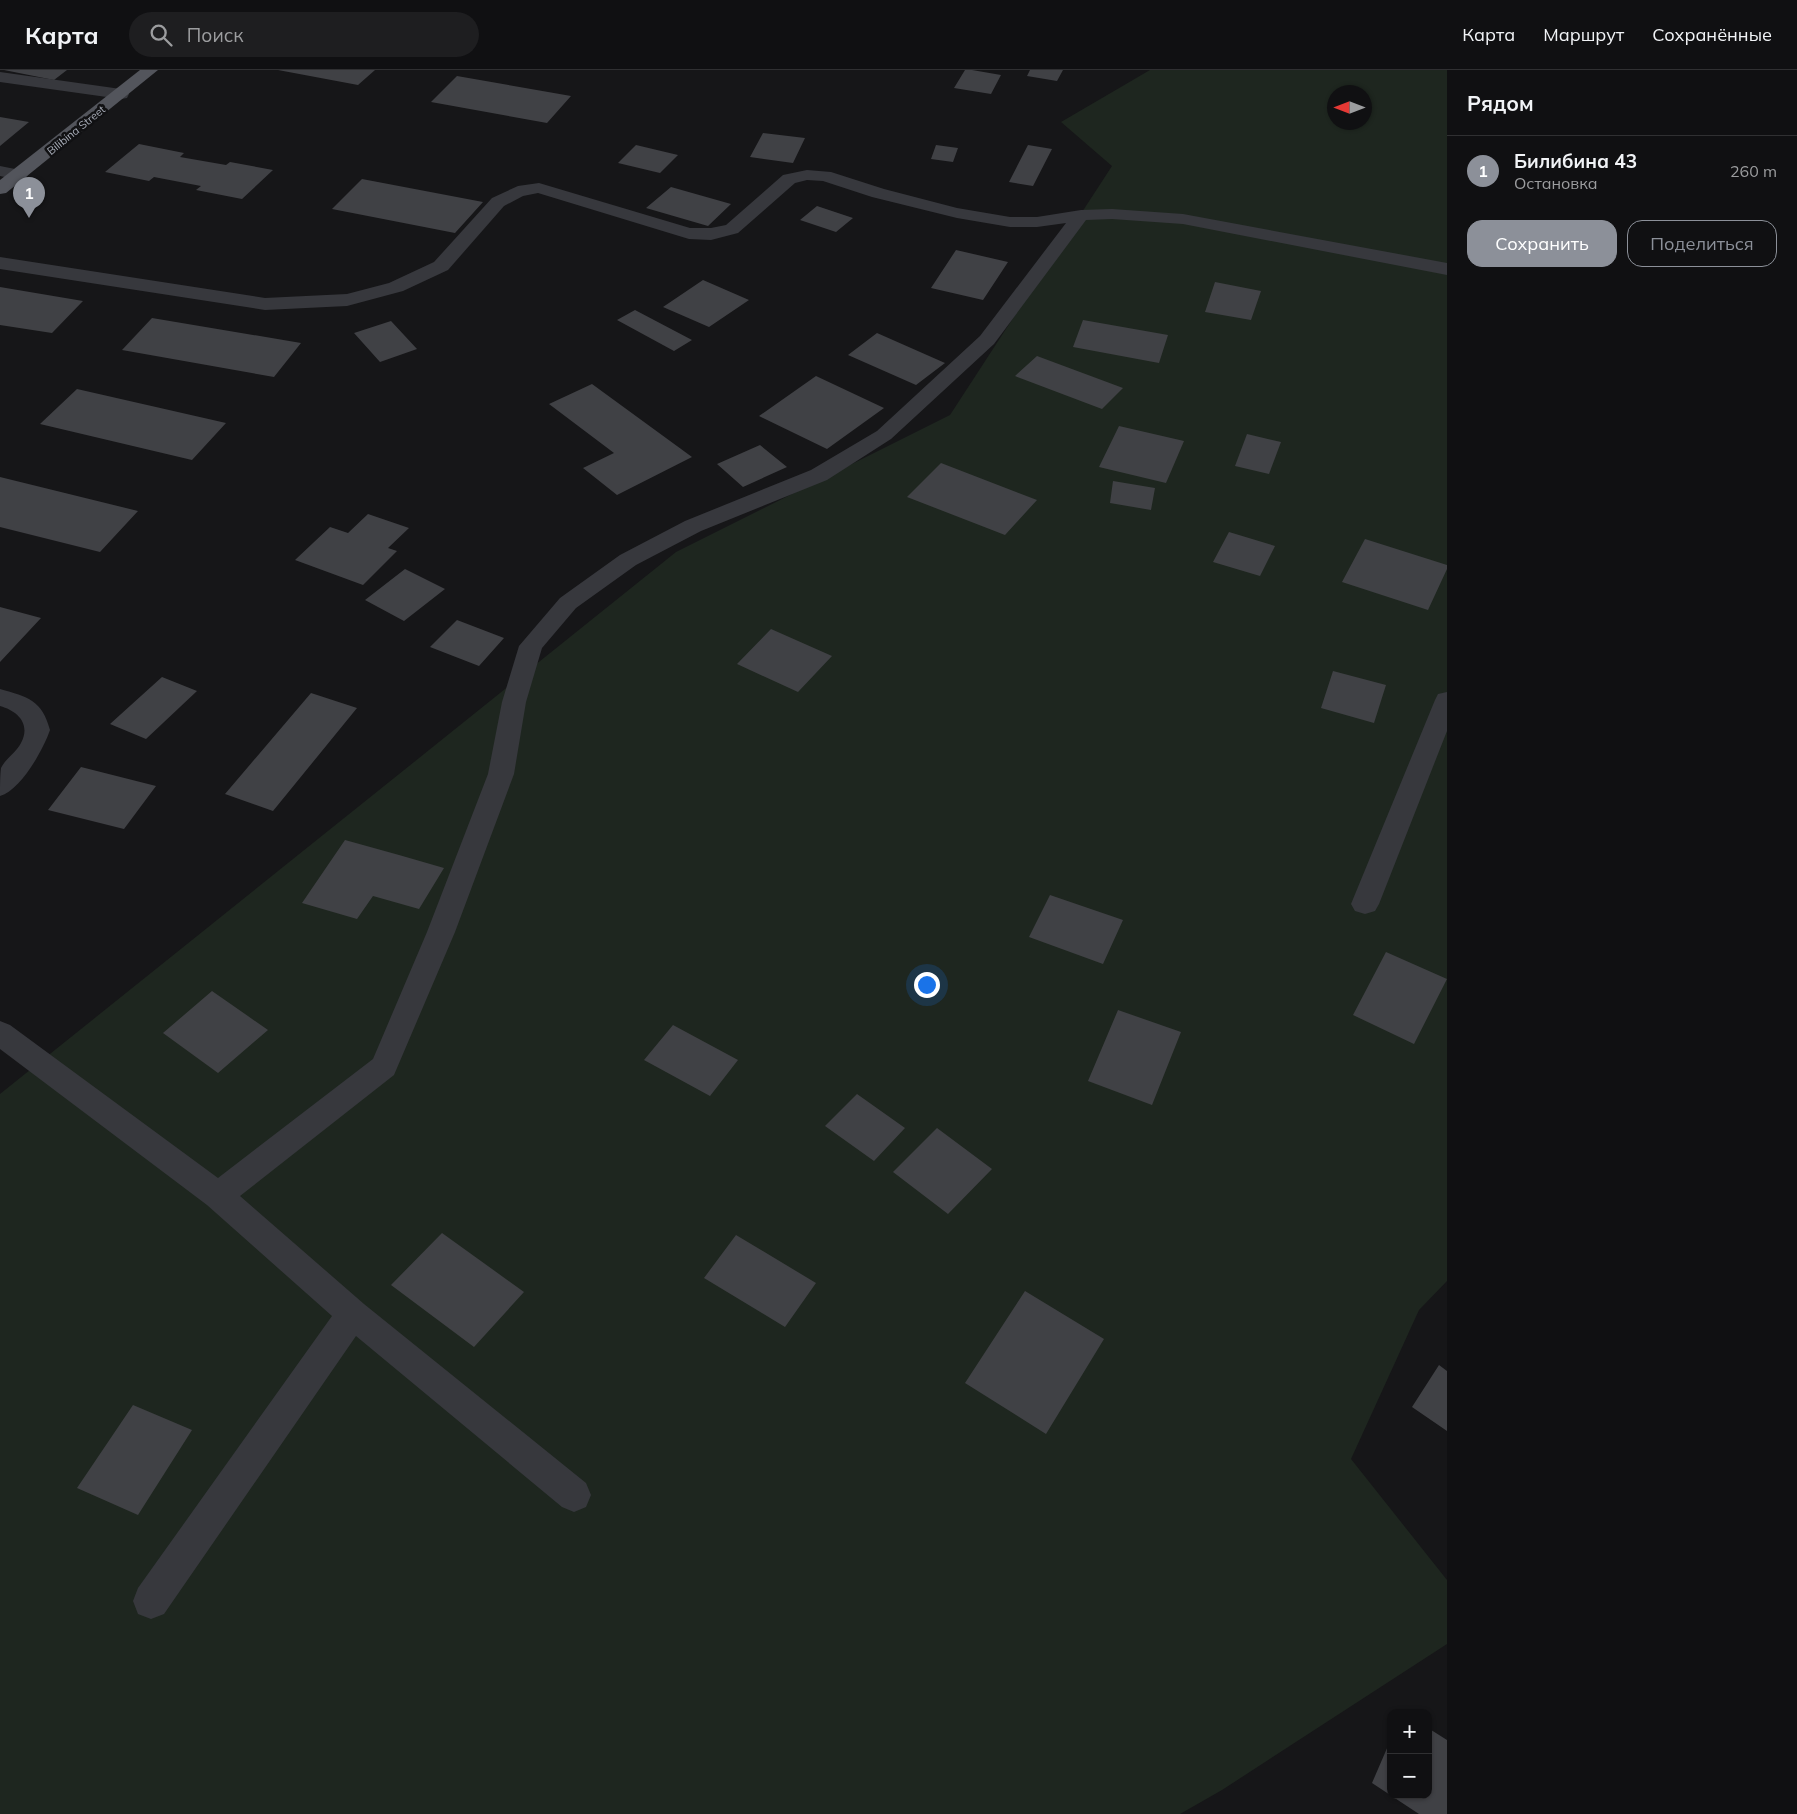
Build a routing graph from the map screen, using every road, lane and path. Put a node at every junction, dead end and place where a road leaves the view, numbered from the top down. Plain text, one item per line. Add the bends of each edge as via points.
1 (150, 70) edge
2 (0, 77) edge
3 (121, 94) junction
4 (0, 171) edge
5 (19, 175) junction
6 (0, 189) edge
7 (1081, 215) junction
8 (0, 263) edge
9 (1447, 269) edge
10 (0, 697) edge
11 (1447, 700) edge
12 (0, 787) edge
13 (1365, 904) dead end
14 (0, 1033) edge
15 (218, 1196) junction
16 (353, 1314) junction
17 (574, 1495) dead end
18 (151, 1601) dead end

1 - 3 main road, Bilibina Street
2 - 3 street
3 - 5 main road, Bilibina Street
4 - 5 street
5 - 6 main road, Bilibina Street
7 - 8 street via 1037,222 1010,222 878,193 825,176 807,175 789,179 732,229 710,234 689,233 539,188 518,191 498,202 441,266 396,287 348,300 265,304
7 - 9 street via 1112,214 1183,220
7 - 15 street via 987,340 884,435 818,475 693,526 628,560 568,603 531,646 514,702 501,774 441,932 384,1067
10 - 12 street via 16,702 34,715 38,730 32,747
11 - 13 street
14 - 15 street
15 - 16 street
16 - 17 street
16 - 18 street

